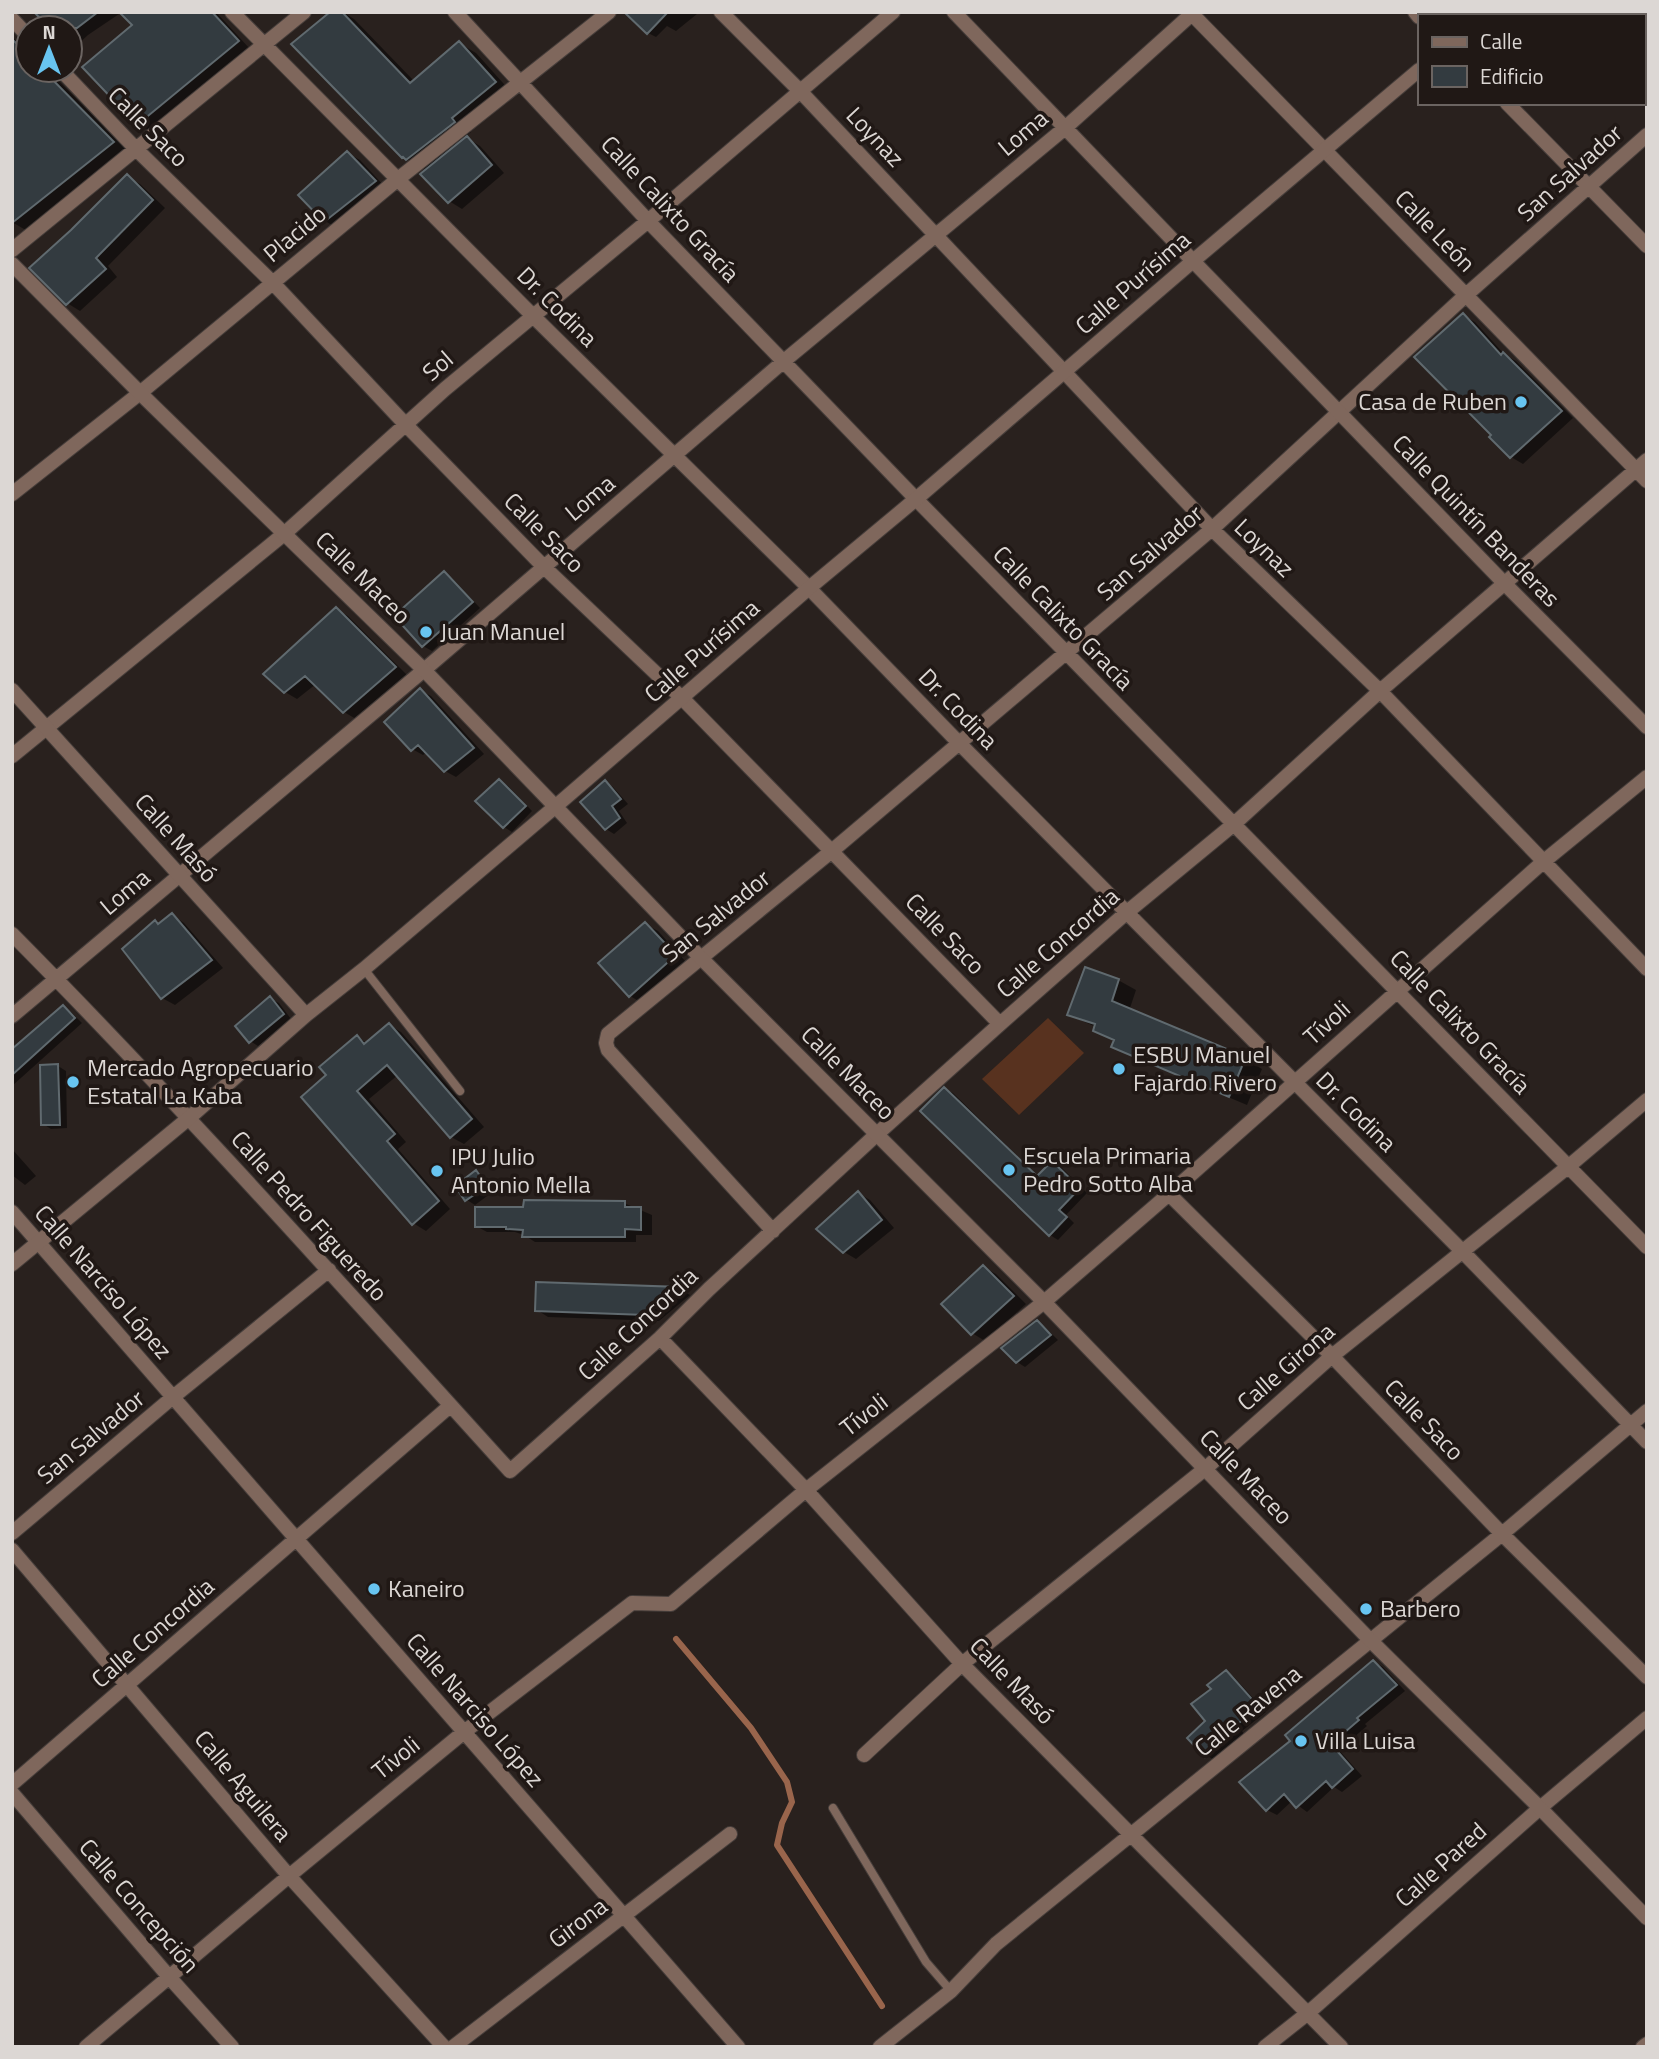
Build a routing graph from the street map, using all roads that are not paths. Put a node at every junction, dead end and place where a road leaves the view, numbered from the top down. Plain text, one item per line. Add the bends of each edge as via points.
1 (232, 12) edge
2 (304, 12) edge
3 (455, 12) edge
4 (609, 12) edge
5 (722, 12) edge
6 (893, 12) edge
7 (954, 12) edge
8 (1192, 13) edge
9 (263, 46) junction
10 (1418, 71) edge
11 (520, 82) junction
12 (74, 84) edge
13 (800, 91) junction
14 (1509, 105) edge
15 (1065, 128) junction
16 (1647, 135) edge
17 (136, 149) junction
18 (1324, 151) junction
19 (398, 179) junction
20 (1590, 187) junction
21 (648, 221) junction
22 (935, 236) junction
23 (1647, 246) edge
24 (12, 250) edge
25 (1193, 261) junction
26 (12, 264) edge
27 (272, 283) junction
28 (1466, 295) junction
29 (533, 316) junction
30 (784, 361) junction
31 (1066, 372) junction
32 (140, 393) junction
33 (1339, 412) junction
34 (406, 425) junction
35 (674, 456) junction
36 (1641, 465) edge
37 (1647, 481) edge
38 (12, 494) edge
39 (916, 499) junction
40 (1212, 529) junction
41 (284, 534) junction
42 (544, 566) junction
43 (1505, 584) junction
44 (809, 588) junction
45 (1066, 654) junction
46 (424, 670) junction
47 (12, 691) edge
48 (1380, 691) junction
49 (682, 698) junction
50 (47, 727) junction
51 (1647, 727) edge
52 (958, 743) junction
53 (12, 756) edge
54 (1647, 777) edge
55 (556, 806) junction
56 (1234, 824) junction
57 (832, 850) junction
58 (1543, 862) junction
59 (180, 876) junction
60 (1126, 913) junction
61 (12, 934) edge
62 (701, 958) junction
63 (364, 969) junction
64 (1647, 969) edge
65 (57, 979) junction
66 (1397, 990) junction
67 (306, 1015) junction
68 (12, 1016) edge
69 (1000, 1024) junction
70 (1295, 1082) junction
71 (460, 1091) dead end
72 (1647, 1100) edge
73 (189, 1118) junction
74 (877, 1134) junction
75 (1569, 1166) junction
76 (1169, 1194) junction
77 (12, 1212) edge
78 (773, 1231) junction
79 (38, 1241) junction
80 (1647, 1247) edge
81 (1463, 1252) junction
82 (12, 1264) edge
83 (329, 1270) junction
84 (1044, 1302) junction
85 (660, 1338) junction
86 (1332, 1356) junction
87 (173, 1397) junction
88 (450, 1406) junction
89 (1647, 1411) edge
90 (1630, 1425) junction
91 (1647, 1442) edge
92 (1206, 1468) junction
93 (510, 1471) joint
94 (806, 1490) junction
95 (12, 1533) edge
96 (1502, 1534) junction
97 (297, 1539) junction
98 (12, 1550) edge
99 (1370, 1640) junction
100 (962, 1664) junction
101 (1647, 1677) edge
102 (128, 1684) junction
103 (1647, 1718) edge
104 (464, 1732) junction
105 (864, 1755) dead end
106 (12, 1784) edge
107 (12, 1793) edge
108 (834, 1808) dead end
109 (1540, 1808) junction
110 (730, 1835) dead end
111 (1132, 1836) junction
112 (289, 1875) junction
113 (625, 1915) junction
114 (1647, 1918) edge
115 (170, 1978) junction
116 (951, 1991) junction
117 (1308, 2013) junction
118 (886, 2045) edge
119 (86, 2047) edge
120 (232, 2047) edge
121 (444, 2047) edge
122 (453, 2047) edge
123 (738, 2047) edge
124 (1265, 2047) edge
125 (1341, 2047) edge

1 - 9 street, Dr. Codina
2 - 9 street
3 - 11 street, Calle Calixto Gracía
4 - 11 street, Placido
5 - 13 street, Loynaz
6 - 13 street, Sol
7 - 15 street, Calle Quintín Banderas
8 - 15 street, Loma
8 - 18 street, Calle León
9 - 17 street
9 - 19 street, Dr. Codina
10 - 18 street, Calle Purísima
11 - 19 street, Placido
11 - 21 street, Calle Calixto Gracía
12 - 17 street, Calle Saco
13 - 21 street, Sol
13 - 22 street, Loynaz
14 - 20 street
15 - 22 street, Loma
15 - 25 street, Calle Quintín Banderas
16 - 20 street, San Salvador
17 - 24 street
17 - 27 street, Calle Saco
18 - 25 street, Calle Purísima
18 - 28 street, Calle León
19 - 27 street, Placido
19 - 29 street, Dr. Codina
20 - 23 street
20 - 28 street, San Salvador
21 - 29 street, Sol
21 - 30 street, Calle Calixto Gracía
22 - 30 street, Loma
22 - 31 street, Loynaz
25 - 31 street, Calle Purísima
25 - 33 street, Calle Quintín Banderas
26 - 32 street, Calle Maceo
27 - 32 street, Placido
27 - 34 street, Calle Saco
28 - 33 street, San Salvador
28 - 36 street, Calle León
29 - 34 street, Sol
29 - 35 street, Dr. Codina
30 - 35 street, Loma
30 - 39 street, Calle Calixto Gracía
31 - 39 street, Calle Purísima
31 - 40 street, Loynaz
32 - 38 street, Placido
32 - 41 street, Calle Maceo
33 - 40 street, San Salvador
33 - 43 street, Calle Quintín Banderas
34 - 41 street, Sol
34 - 42 street, Calle Saco
35 - 42 street, Loma
35 - 44 street, Dr. Codina
36 - 37 street, Calle León
36 - 43 street, Calle Concordia
39 - 44 street, Calle Purísima
39 - 45 street, Calle Calixto Gracía
40 - 45 street, San Salvador
40 - 48 street, Loynaz
41 - 46 street, Calle Maceo
41 - 50 street, Sol
42 - 46 street, Loma
42 - 49 street, Calle Saco
43 - 48 street, Calle Concordia
43 - 51 street, Calle Quintín Banderas
44 - 49 street, Calle Purísima
44 - 52 street, Dr. Codina
45 - 52 street, San Salvador
45 - 56 street, Calle Calixto Gracía
46 - 55 street, Calle Maceo
46 - 59 street, Loma
47 - 50 street, Calle Masó
48 - 56 street, Calle Concordia
48 - 58 street, Loynaz
49 - 55 street, Calle Purísima
49 - 57 street, Calle Saco
50 - 53 street, Sol
50 - 59 street, Calle Masó
52 - 57 street, San Salvador
52 - 60 street, Dr. Codina
54 - 58 street, Tívoli
55 - 62 street, Calle Maceo
55 - 63 street, Calle Purísima
56 - 60 street, Calle Concordia
56 - 66 street, Calle Calixto Gracía
57 - 62 street, San Salvador
57 - 69 street, Calle Saco
58 - 64 street, Loynaz
58 - 66 street, Tívoli
59 - 65 street, Loma
59 - 67 street, Calle Masó
60 - 69 street, Calle Concordia
60 - 70 street, Dr. Codina
61 - 65 street, Calle Pedro Figueredo
62 - 74 street, Calle Maceo
62 - 78 street, San Salvador via 608,1034 608,1050
63 - 67 street, Calle Purísima
63 - 71 lane
65 - 68 street, Loma
65 - 73 street, Calle Pedro Figueredo
66 - 70 street, Tívoli
66 - 75 street, Calle Calixto Gracía
67 - 73 street, Calle Purísima
69 - 74 street, Calle Concordia
70 - 76 street, Tívoli
70 - 81 street, Dr. Codina
72 - 75 street, Calle Girona
73 - 79 street, Calle Purísima
73 - 83 street, Calle Pedro Figueredo
74 - 78 street, Calle Concordia
74 - 84 street, Calle Maceo
75 - 80 street, Calle Calixto Gracía
75 - 81 street, Calle Girona
76 - 84 street, Tívoli
76 - 86 street, Calle Saco
77 - 79 street, Calle Narciso López
78 - 85 street, Calle Concordia
79 - 82 street, Calle Purísima
79 - 87 street, Calle Narciso López
81 - 86 street, Calle Girona
81 - 90 street, Dr. Codina
83 - 87 street, San Salvador
83 - 88 street, Calle Pedro Figueredo
84 - 92 street, Calle Maceo
84 - 94 street, Tívoli
85 - 93 street, Calle Concordia
85 - 94 street, Calle Masó
86 - 92 street, Calle Girona
86 - 96 street, Calle Saco
87 - 95 street, San Salvador
87 - 97 street, Calle Narciso López
88 - 93 street, Calle Pedro Figueredo
88 - 97 street, Calle Concordia
89 - 90 street, Calle Ravena
90 - 91 street, Dr. Codina
90 - 96 street, Calle Ravena
92 - 99 street, Calle Maceo
92 - 100 street, Calle Girona
94 - 100 street, Calle Masó
94 - 104 street, Tívoli via 671,1604 632,1603
96 - 99 street, Calle Ravena
96 - 101 street, Calle Saco
97 - 102 street, Calle Concordia
97 - 104 street, Calle Narciso López
98 - 102 street, Calle Aguilera
99 - 109 street, Calle Maceo
99 - 111 street, Calle Ravena
100 - 105 street, Calle Girona
100 - 111 street, Calle Masó
102 - 106 street, Calle Concordia
102 - 112 street, Calle Aguilera
103 - 109 street, Calle Pared
104 - 112 street, Tívoli
104 - 113 street, Calle Narciso López
107 - 115 street, Calle Concepción
108 - 116 lane via 926,1962
109 - 114 street, Calle Maceo
109 - 117 street, Calle Pared
110 - 113 street, Girona
111 - 116 street, Calle Ravena via 996,1944
111 - 117 street, Calle Masó
112 - 115 street, Tívoli
112 - 121 street, Calle Aguilera
113 - 122 street, Girona
113 - 123 street, Calle Narciso López
115 - 119 street, Tívoli
115 - 120 street, Calle Concepción
116 - 118 street, Calle Ravena
117 - 124 street, Calle Pared
117 - 125 street, Calle Masó

